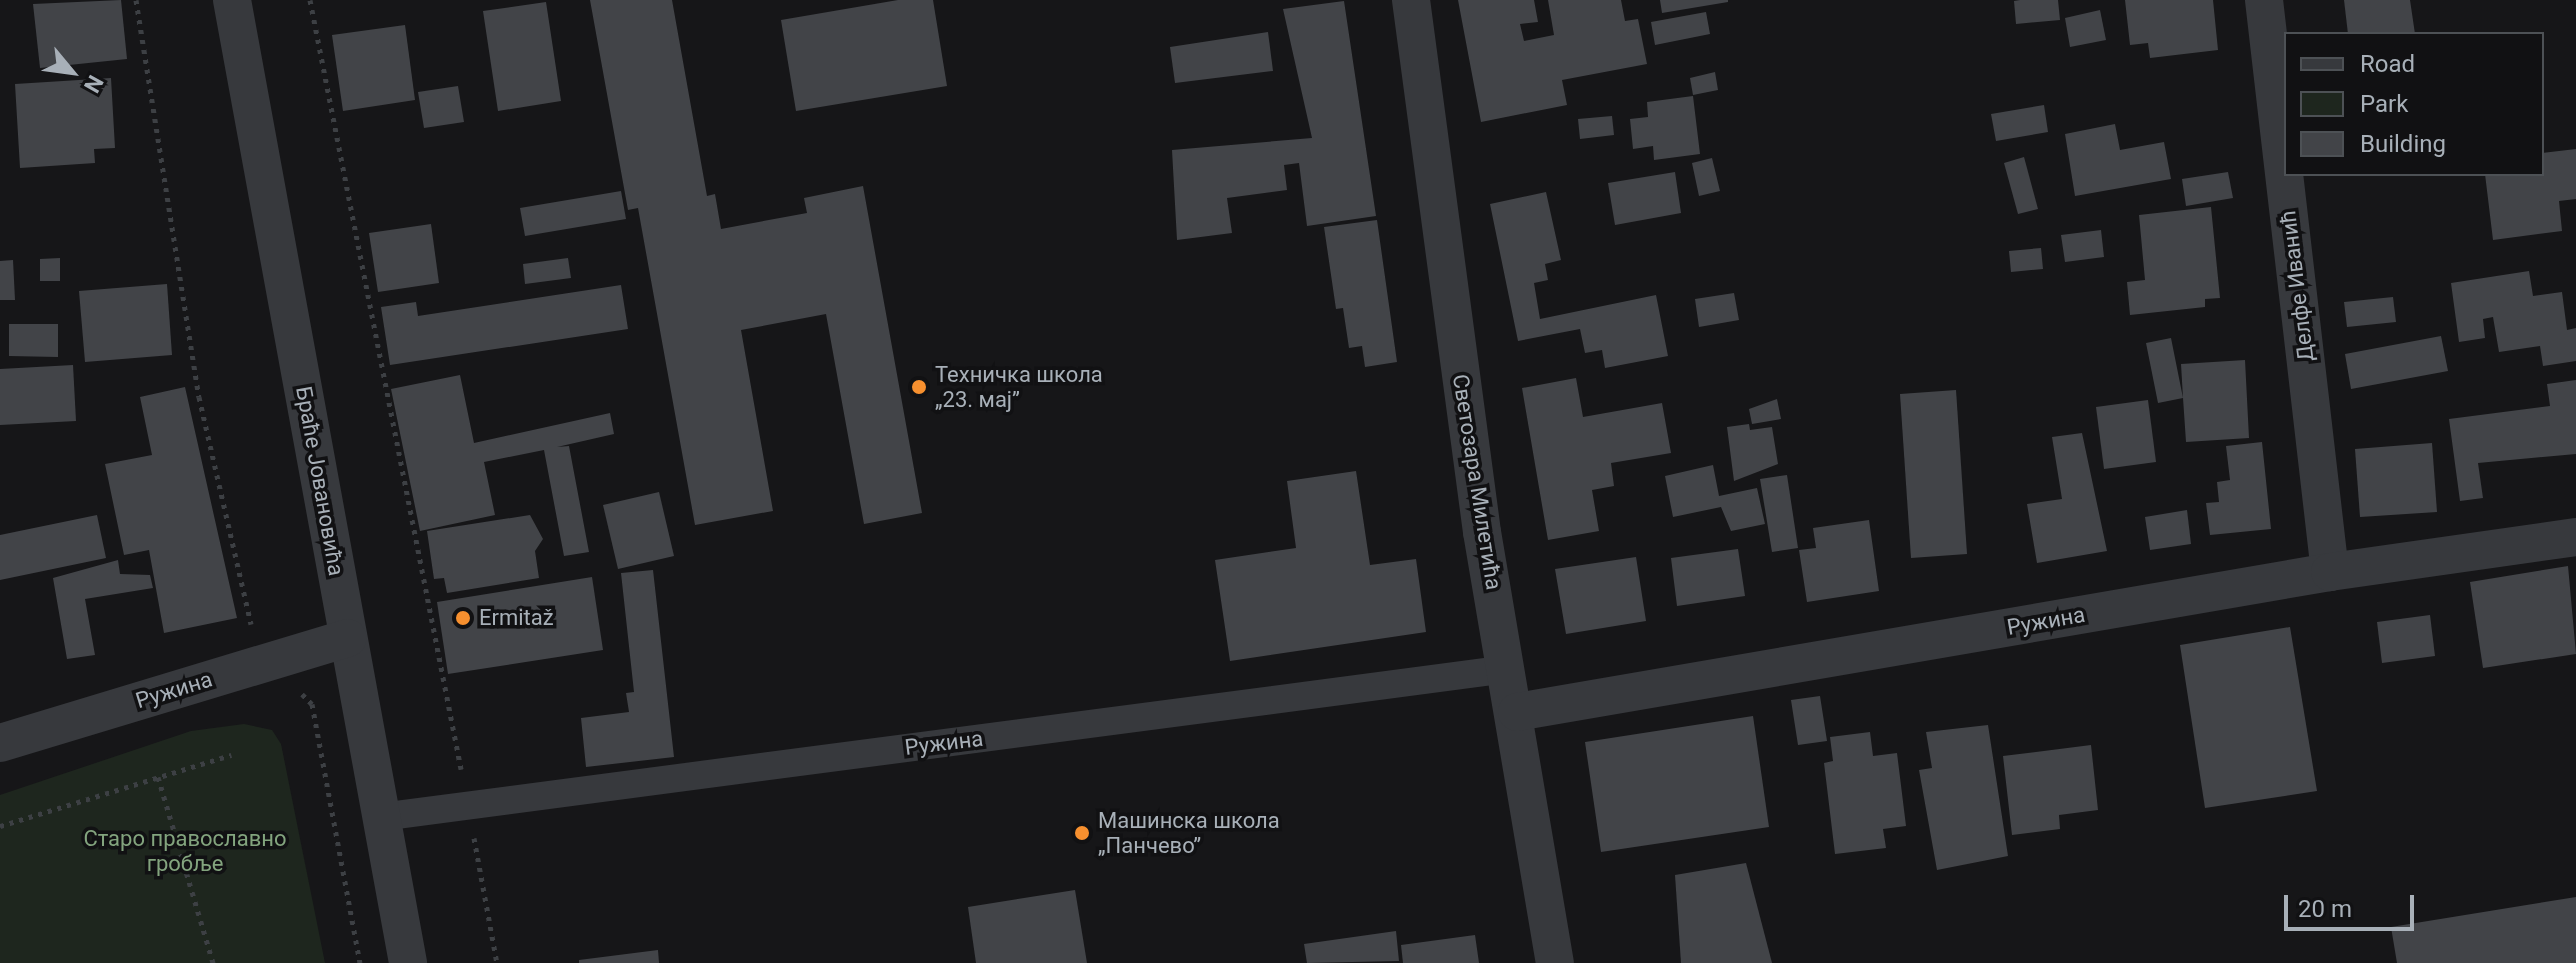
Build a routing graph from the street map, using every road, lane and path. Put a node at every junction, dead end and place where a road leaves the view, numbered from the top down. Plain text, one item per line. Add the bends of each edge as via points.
1 (136, 0) edge
2 (232, 0) edge
3 (310, 0) edge
4 (1411, 0) edge
5 (2264, 0) edge
6 (2284, 173) edge
7 (2284, 176) edge
8 (2576, 537) edge
9 (2330, 572) junction
10 (348, 638) junction
11 (260, 664) junction
12 (1508, 669) junction
13 (1517, 712) junction
14 (0, 743) edge
15 (231, 755) dead end
16 (158, 777) junction
17 (468, 805) junction
18 (381, 817) junction
19 (0, 826) edge
20 (213, 963) edge
21 (360, 963) edge
22 (408, 963) edge
23 (497, 963) edge
24 (1555, 963) edge

1 - 11 path via 199,397
2 - 10 street, Браће Јовановића
3 - 17 path
4 - 12 street, Светозара Милетића via 1419,100
5 - 6 street, Делфе Иванић
7 - 9 street, Делфе Иванић
8 - 9 street, Ружина
9 - 13 street, Ружина
10 - 11 street, Ружина
10 - 18 street, Браће Јовановића
11 - 14 street, Ружина
11 - 21 path via 312,704
12 - 13 street, Светозара Милетића
12 - 17 street, Ружина
13 - 24 street, Светозара Милетића
15 - 16 path
16 - 19 path
16 - 20 path
17 - 18 street, Ружина
17 - 23 path
18 - 22 street, Браће Јовановића

